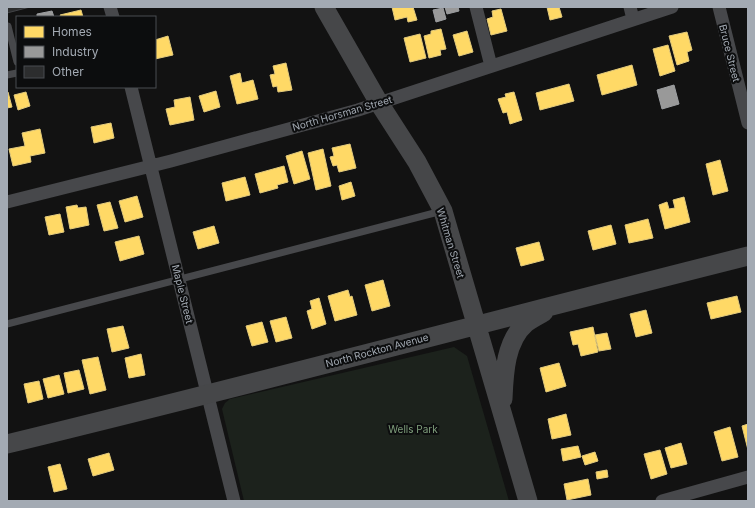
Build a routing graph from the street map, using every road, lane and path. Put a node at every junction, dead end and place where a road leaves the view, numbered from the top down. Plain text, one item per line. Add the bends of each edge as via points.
1 (324, 7) edge
2 (476, 7) edge
3 (672, 7) edge
4 (719, 7) edge
5 (631, 13) edge
6 (8, 26) dead end
7 (16, 58) edge
8 (491, 66) junction
9 (131, 88) edge
10 (379, 103) junction
11 (748, 123) edge
12 (151, 166) junction
13 (7, 202) edge
14 (443, 211) junction
15 (748, 256) edge
16 (180, 280) junction
17 (563, 302) junction
18 (7, 324) edge
19 (475, 324) junction
20 (208, 395) junction
21 (503, 415) junction
22 (7, 444) edge
23 (748, 477) edge
24 (234, 501) edge
25 (528, 501) edge
26 (662, 501) edge

1 - 10 main road, Whitman Street
2 - 8 street
3 - 5 street, North Horsman Street
4 - 11 street, Bruce Street
5 - 8 street, North Horsman Street
6 - 7 lane
8 - 10 street, North Horsman Street
9 - 12 street, Maple Street
10 - 12 street, North Horsman Street
10 - 14 main road, Whitman Street via 417,162
12 - 13 street, North Horsman Street
12 - 16 street, Maple Street
14 - 16 lane
14 - 19 main road, Whitman Street
15 - 17 main road, North Rockton Avenue
16 - 18 lane
16 - 20 street, Maple Street
17 - 19 main road, North Rockton Avenue
17 - 21 main road via 526,323 517,334 504,376
19 - 20 main road, North Rockton Avenue
19 - 21 main road, Whitman Street
20 - 22 main road, North Rockton Avenue
20 - 24 street, Maple Street
21 - 25 main road, Whitman Street
23 - 26 street

